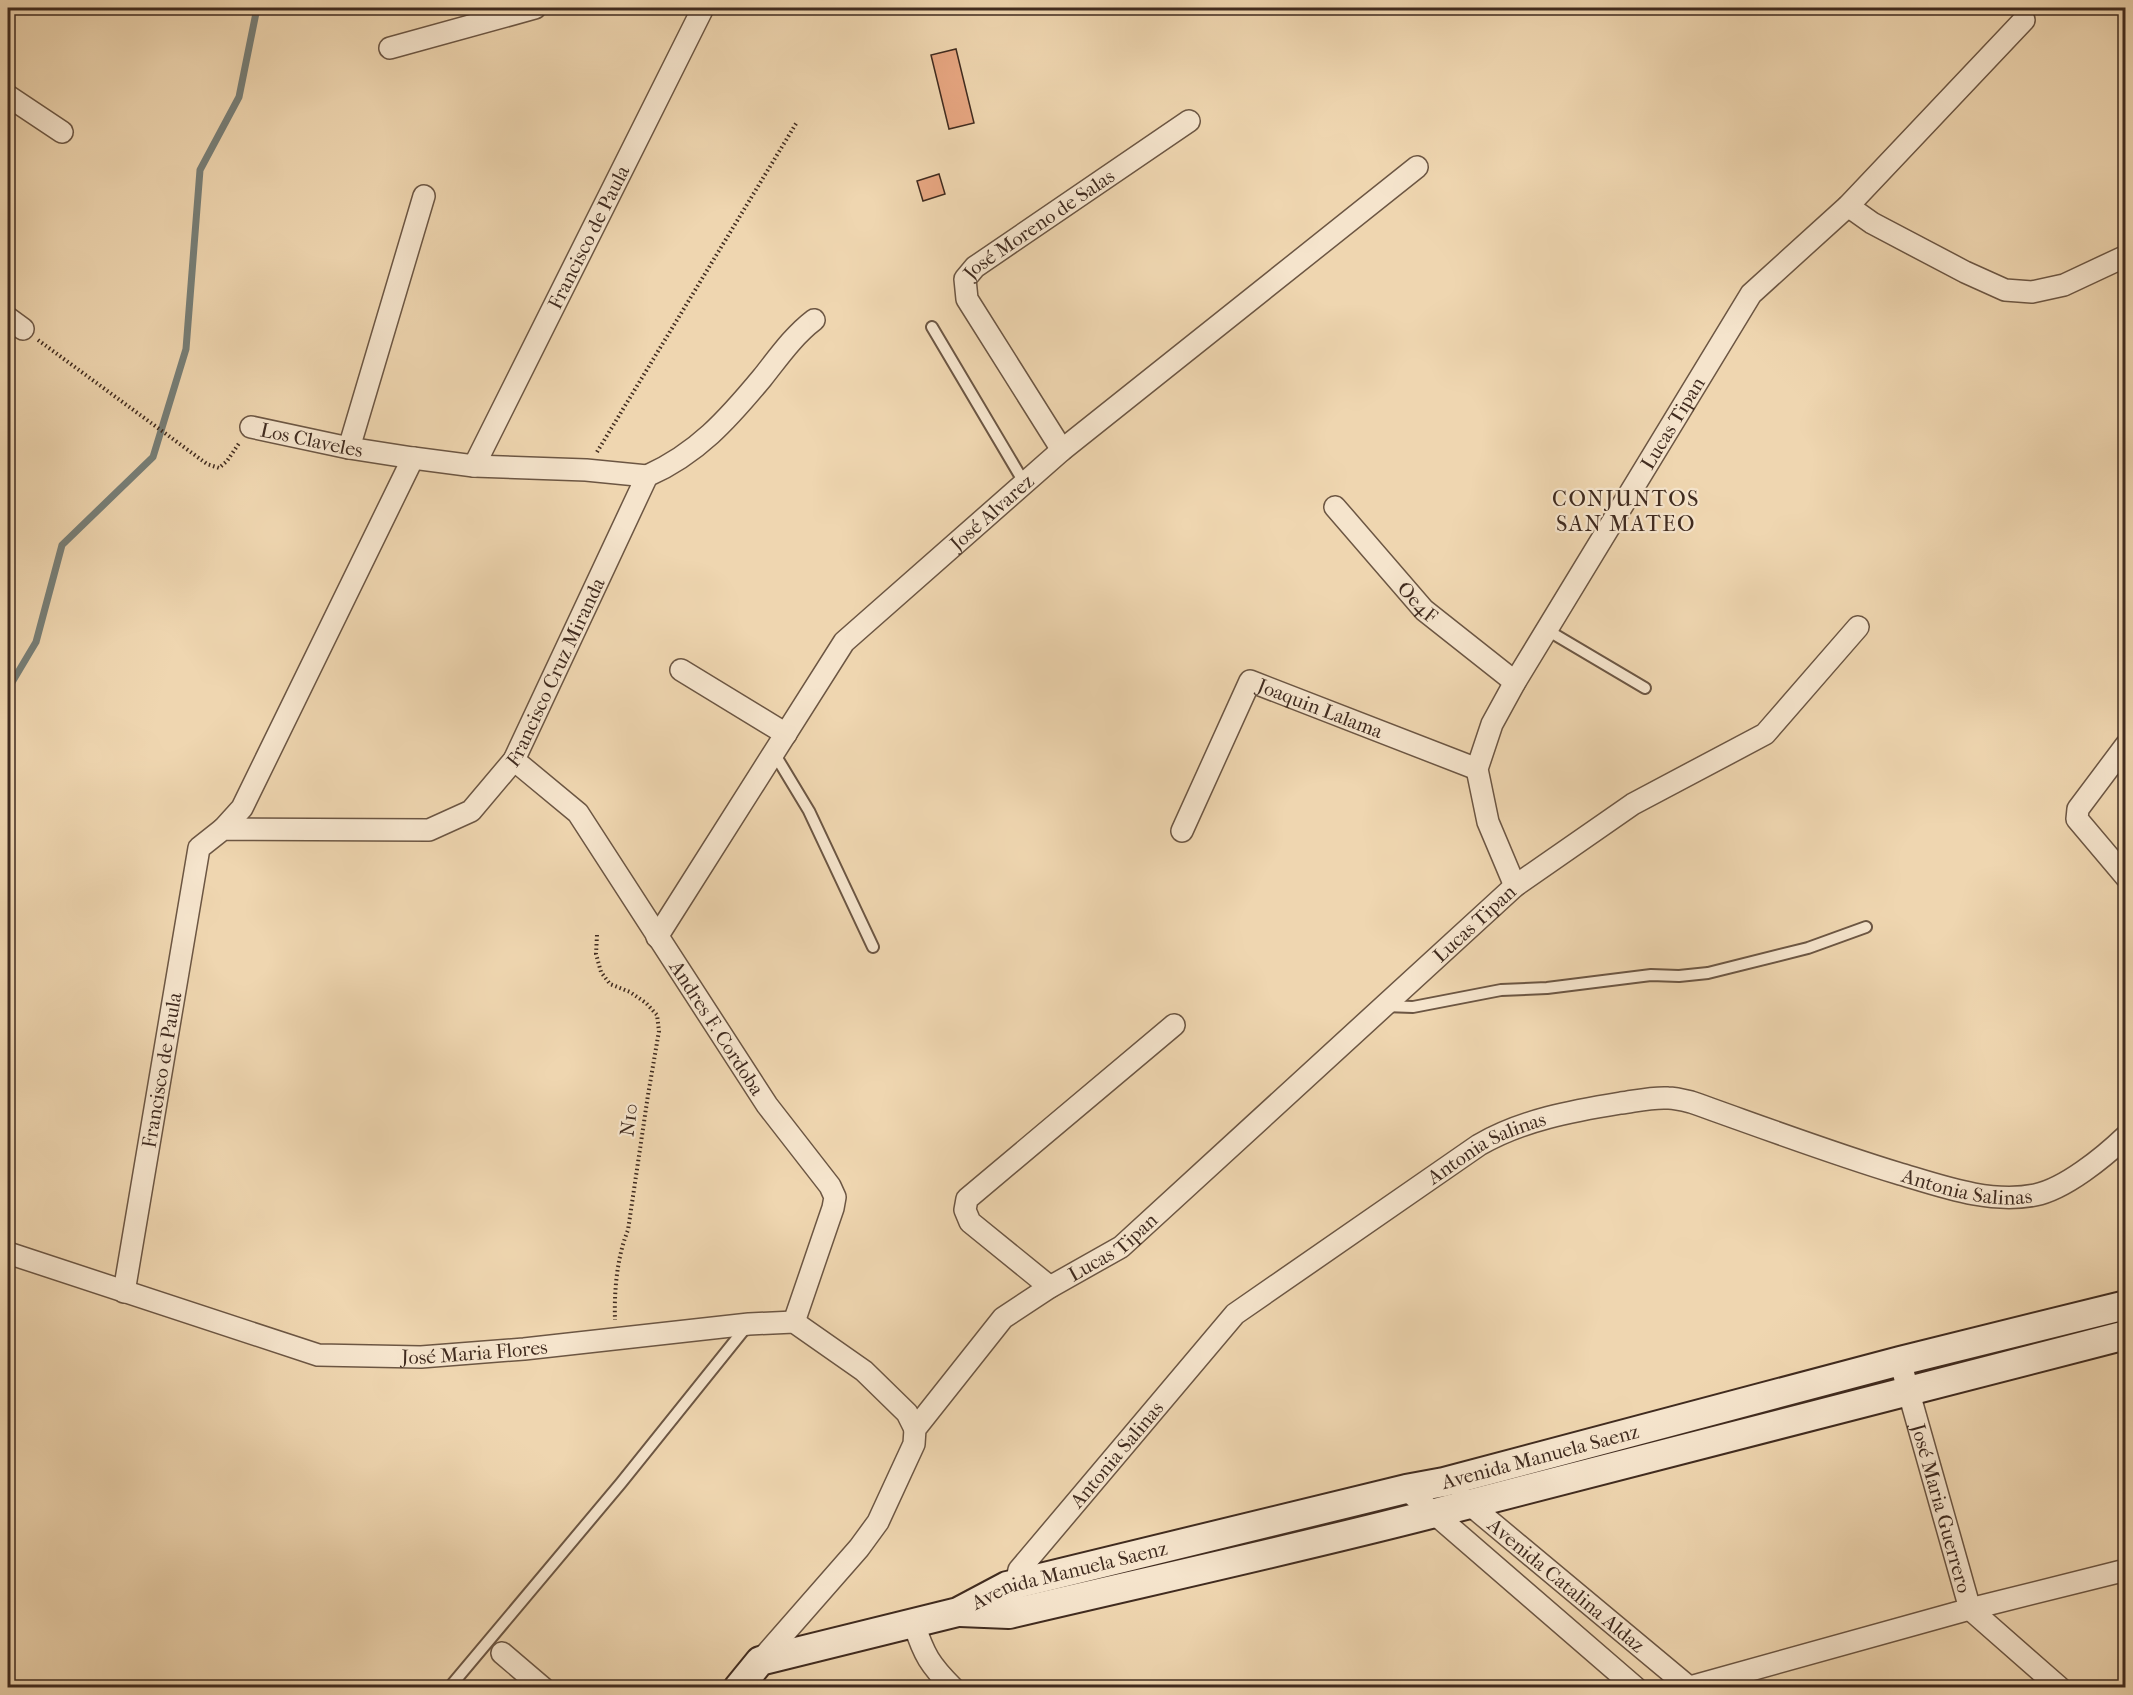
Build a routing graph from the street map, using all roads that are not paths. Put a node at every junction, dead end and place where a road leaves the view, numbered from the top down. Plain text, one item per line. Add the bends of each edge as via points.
1 (535, 8) edge
2 (703, 8) edge
3 (2024, 20) dead end
4 (390, 48) dead end
5 (8, 96) edge
6 (1189, 121) dead end
7 (62, 132) dead end
8 (1417, 167) dead end
9 (424, 196) dead end
10 (1848, 206) junction
11 (2126, 256) edge
12 (814, 320) dead end
13 (932, 327) dead end
14 (251, 427) road end
15 (349, 448) junction
16 (1062, 450) junction
17 (413, 458) junction
18 (474, 466) junction
19 (647, 476) junction
20 (1025, 484) junction
21 (1335, 507) dead end
22 (1858, 627) dead end
23 (1547, 630) junction
24 (681, 670) dead end
25 (1515, 682) junction
26 (1646, 688) dead end
27 (786, 734) junction
28 (2126, 745) edge
29 (774, 753) junction
30 (514, 760) junction
31 (1477, 769) junction
32 (223, 829) junction
33 (1182, 831) dead end
34 (2126, 877) edge
35 (1515, 886) junction
36 (1866, 927) dead end
37 (657, 937) junction
38 (873, 947) dead end
39 (1384, 1006) junction
40 (1174, 1025) dead end
41 (2126, 1136) edge
42 (8, 1253) edge
43 (1050, 1287) junction
44 (124, 1292) junction
45 (2126, 1305) edge
46 (794, 1322) junction
47 (749, 1324) junction
48 (2126, 1335) edge
49 (1900, 1361) junction
50 (1909, 1389) junction
51 (915, 1429) junction
52 (1444, 1482) junction
53 (1406, 1489) junction
54 (1468, 1503) junction
55 (1433, 1513) junction
56 (2126, 1570) edge
57 (1016, 1584) junction
58 (1970, 1609) junction
59 (958, 1612) junction
60 (1009, 1614) junction
61 (914, 1624) junction
62 (502, 1653) dead end
63 (760, 1661) junction
64 (1688, 1687) edge
65 (449, 1688) edge
66 (543, 1688) edge
67 (738, 1688) edge
68 (953, 1688) edge
69 (1636, 1688) edge
70 (2060, 1688) edge

1 - 4 street
2 - 18 street, Francisco de Paula
3 - 10 street, Lucas Tipan
5 - 7 street
6 - 16 street, José Moreno de Salas via 975,267 965,279 967,299
8 - 16 street, José Alvarez
9 - 15 street
10 - 11 street via 1872,223 2005,290 2032,292 2064,285
10 - 23 street, Lucas Tipan via 1751,294
12 - 19 street via 800,331 711,435 672,465
13 - 20 lane
14 - 15 street, Los Claveles
15 - 17 street, Los Claveles
16 - 20 street, José Alvarez
17 - 18 street, Los Claveles
17 - 32 street via 242,808
18 - 19 street, Los Claveles
19 - 30 street, Francisco Cruz Miranda
20 - 27 street, José Alvarez via 844,642
21 - 25 street, Oe4F via 1424,610
22 - 35 street via 1765,734 1633,804
23 - 25 street, Lucas Tipan
23 - 26 lane
24 - 27 street
25 - 31 street, Lucas Tipan via 1492,724
27 - 29 street, José Alvarez
28 - 34 street via 2078,809 2077,819
29 - 37 street, José Alvarez
29 - 38 lane via 809,811
30 - 32 street, Francisco Cruz Miranda via 471,811 429,830
30 - 37 street, Andres F. Cordoba via 578,813
31 - 33 street, Joaquin Lalama via 1250,681
31 - 35 street, Lucas Tipan via 1488,822
32 - 44 street, Francisco de Paula via 199,848
35 - 39 street, Lucas Tipan
36 - 39 lane via 1808,948 1708,973 1501,990 1413,1007
37 - 46 street, Andres F. Cordoba via 767,1105 835,1197
39 - 43 street, Lucas Tipan via 1121,1247
40 - 43 street via 967,1199 965,1210 970,1221
41 - 57 street, Antonia Salinas via 2099,1160 2046,1191 2012,1197 1956,1191 1691,1102 1668,1098 1588,1108 1500,1133 1235,1314 1019,1570
42 - 44 street, José Maria Flores
43 - 51 street, Lucas Tipan via 1003,1318
44 - 47 street, José Maria Flores via 318,1355 421,1357
45 - 49 street, Avenida Manuela Saenz
46 - 47 street, José Maria Flores
46 - 51 street via 864,1371 907,1413
47 - 65 lane
48 - 50 street, Avenida Manuela Saenz
49 - 50 street, José Maria Guerrero
49 - 52 street, Avenida Manuela Saenz
50 - 54 street, Avenida Manuela Saenz
50 - 58 street, José Maria Guerrero
51 - 63 street, Lucas Tipan via 914,1444 878,1522
52 - 53 street, Avenida Manuela Saenz
52 - 54 street, Avenida Catalina Aldaz
53 - 55 street, Avenida Catalina Aldaz
53 - 57 street, Avenida Manuela Saenz
54 - 55 street, Avenida Manuela Saenz
54 - 64 street, Avenida Catalina Aldaz
55 - 60 street, Avenida Manuela Saenz
55 - 69 street, Avenida Catalina Aldaz
56 - 58 street
57 - 59 street, Avenida Manuela Saenz
57 - 60 street, Antonia Salinas
58 - 64 street
58 - 70 street, José Maria Guerrero
59 - 60 street, Avenida Manuela Saenz
59 - 61 street, Avenida Manuela Saenz
61 - 63 street, Avenida Manuela Saenz
61 - 68 street via 933,1668
62 - 66 street
63 - 67 street

